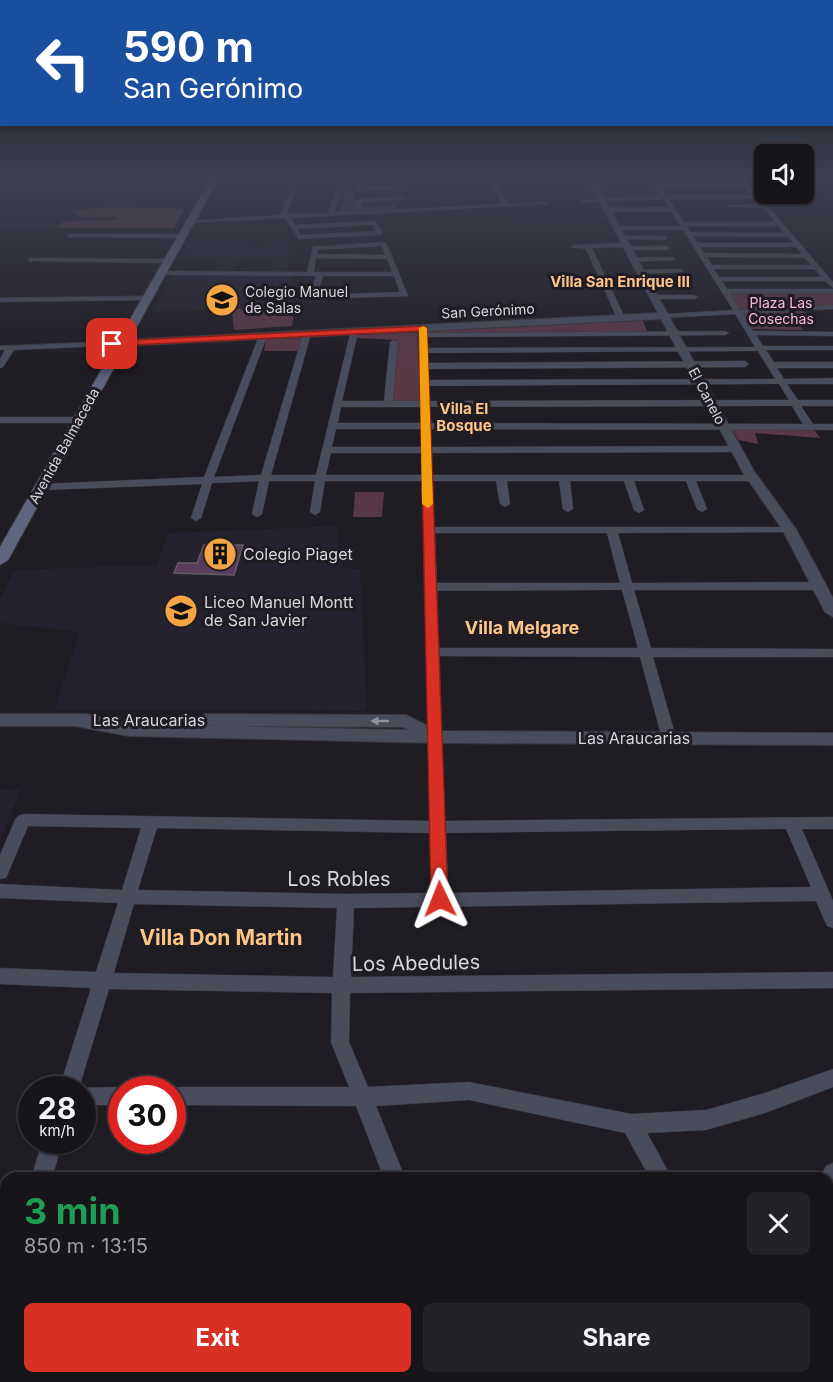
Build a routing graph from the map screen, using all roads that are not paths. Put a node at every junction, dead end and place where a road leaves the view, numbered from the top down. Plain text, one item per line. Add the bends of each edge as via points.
1 (179, 240) edge
2 (623, 240) edge
3 (648, 240) edge
4 (693, 240) edge
5 (794, 240) edge
6 (625, 244) junction
7 (695, 244) junction
8 (798, 245) junction
9 (588, 246) junction
10 (574, 247) dead end
11 (667, 248) dead end
12 (702, 255) junction
13 (313, 256) junction
14 (807, 256) junction
15 (389, 257) junction
16 (673, 259) dead end
17 (30, 260) dead end
18 (634, 260) junction
19 (168, 261) junction
20 (710, 267) junction
21 (817, 267) junction
22 (680, 271) dead end
23 (640, 272) junction
24 (161, 273) junction
25 (310, 273) junction
26 (320, 273) junction
27 (395, 274) junction
28 (717, 279) junction
29 (827, 279) junction
30 (646, 283) junction
31 (687, 283) dead end
32 (833, 286) edge
33 (725, 291) junction
34 (833, 291) edge
35 (654, 297) junction
36 (694, 297) dead end
37 (147, 298) junction
38 (0, 300) edge
39 (833, 307) edge
40 (738, 312) junction
41 (621, 318) junction
42 (665, 318) junction
43 (717, 319) dead end
44 (354, 332) junction
45 (422, 332) junction
46 (725, 333) dead end
47 (752, 333) junction
48 (307, 334) junction
49 (674, 334) junction
50 (833, 334) edge
51 (263, 336) junction
52 (394, 342) dead end
53 (122, 343) junction
54 (0, 348) edge
55 (11, 348) junction
56 (761, 348) junction
57 (833, 348) edge
58 (682, 349) junction
59 (423, 351) junction
60 (690, 364) junction
61 (744, 364) dead end
62 (0, 365) edge
63 (772, 365) junction
64 (833, 365) edge
65 (423, 366) junction
66 (782, 381) junction
67 (833, 381) edge
68 (699, 382) junction
69 (424, 383) junction
70 (711, 403) junction
71 (795, 403) junction
72 (833, 403) edge
73 (337, 404) junction
74 (388, 404) junction
75 (424, 404) junction
76 (0, 420) edge
77 (78, 420) junction
78 (332, 426) junction
79 (425, 426) junction
80 (833, 426) edge
81 (724, 427) junction
82 (810, 427) junction
83 (736, 449) junction
84 (326, 450) junction
85 (426, 450) junction
86 (265, 478) junction
87 (320, 478) junction
88 (427, 478) junction
89 (501, 478) junction
90 (564, 478) junction
91 (628, 478) junction
92 (690, 478) junction
93 (754, 478) junction
94 (208, 480) junction
95 (41, 487) junction
96 (505, 504) dead end
97 (568, 509) dead end
98 (702, 509) dead end
99 (639, 510) dead end
100 (315, 512) dead end
101 (257, 514) dead end
102 (196, 518) dead end
103 (789, 529) junction
104 (428, 530) junction
105 (612, 531) junction
106 (0, 560) edge
107 (629, 586) junction
108 (819, 586) junction
109 (430, 587) junction
110 (833, 612) edge
111 (432, 652) junction
112 (833, 653) edge
113 (645, 654) junction
114 (0, 720) edge
115 (435, 736) junction
116 (669, 738) junction
117 (833, 739) edge
118 (151, 822) junction
119 (792, 824) junction
120 (833, 824) edge
121 (437, 827) junction
122 (0, 873) edge
123 (0, 891) edge
124 (822, 894) junction
125 (128, 897) junction
126 (440, 899) junction
127 (346, 901) junction
128 (833, 921) edge
129 (0, 976) edge
130 (833, 980) edge
131 (102, 981) junction
132 (341, 987) junction
133 (73, 1076) edge
134 (833, 1078) edge
135 (186, 1096) edge
136 (363, 1097) junction
137 (631, 1124) junction
138 (49, 1154) edge
139 (43, 1172) edge
140 (393, 1172) edge
141 (659, 1172) edge

1 - 19 main road, Avenida Balmaceda
2 - 6 street, El Canelo
3 - 6 street
4 - 7 street
5 - 8 street
6 - 9 street
6 - 11 street
6 - 18 street, El Canelo
7 - 8 street
7 - 12 street
8 - 14 street
9 - 10 street
9 - 41 street
12 - 14 street
12 - 20 street
13 - 15 street
13 - 15 street via 315,248 384,244
13 - 25 street
14 - 21 street
15 - 27 street
16 - 18 street
17 - 19 street
18 - 23 street, El Canelo
19 - 24 main road, Avenida Balmaceda
20 - 21 street
20 - 28 street
21 - 29 street
22 - 23 street
23 - 30 street, El Canelo
24 - 25 street
24 - 37 main road, Avenida Balmaceda
25 - 26 street
26 - 27 street
26 - 27 street via 313,297 405,294
28 - 29 street
28 - 33 street
29 - 32 street
30 - 31 street
30 - 35 street, El Canelo
33 - 34 street
33 - 40 street
35 - 36 street
35 - 42 street, El Canelo
37 - 38 street
37 - 53 main road, Avenida Balmaceda
39 - 40 street, San Gerónimo
40 - 42 street, San Gerónimo
40 - 47 street
41 - 42 street, San Gerónimo
41 - 45 street, San Gerónimo
42 - 43 street
42 - 49 street, El Canelo
44 - 45 street, San Gerónimo
44 - 48 street, San Gerónimo
44 - 73 street
45 - 49 street
45 - 59 street
46 - 49 street
47 - 50 street
47 - 56 street
48 - 51 street, San Gerónimo
48 - 86 street
49 - 58 street, El Canelo
51 - 53 street, San Gerónimo
51 - 94 street
52 - 74 street
53 - 55 street, San Gerónimo
53 - 77 main road, Avenida Balmaceda
54 - 55 street, San Gerónimo
55 - 62 street
56 - 57 street
56 - 58 street
56 - 63 street
58 - 59 street
58 - 60 street, El Canelo
59 - 65 street
60 - 61 street
60 - 65 street
60 - 68 street, El Canelo
63 - 64 street
63 - 66 street
65 - 69 street
66 - 67 street
66 - 68 street
66 - 71 street
68 - 69 street
68 - 70 street, El Canelo
69 - 75 street
70 - 71 street
70 - 75 street
70 - 81 street, El Canelo
71 - 72 street
71 - 82 street
73 - 74 street
73 - 78 street
74 - 75 street
75 - 79 street
76 - 77 street
77 - 95 main road, Avenida Balmaceda
78 - 79 street
78 - 84 street
79 - 81 street
79 - 85 street
80 - 82 street
81 - 82 street
81 - 83 street, El Canelo
83 - 85 street
83 - 93 street, El Canelo
84 - 85 street
84 - 87 street
85 - 88 street
86 - 87 street
86 - 94 street
86 - 101 street
87 - 88 street
87 - 100 street
88 - 89 street
88 - 104 street
89 - 90 street
89 - 96 street
90 - 91 street
90 - 97 street
91 - 92 street
91 - 99 street
92 - 93 street
92 - 98 street
93 - 103 street, El Canelo
94 - 95 street
94 - 102 street
95 - 106 main road, Avenida Balmaceda
103 - 105 street
103 - 108 street, El Canelo
104 - 105 street
104 - 109 street
105 - 107 street
107 - 108 street
107 - 109 street
107 - 113 street
108 - 110 street, El Canelo
109 - 111 street
111 - 113 street
111 - 115 street
112 - 113 street
113 - 116 street
114 - 115 street, Las Araucarias via 75,720 129,730
115 - 116 street, Las Araucarias
115 - 121 street
116 - 117 street, Las Araucarias
118 - 121 street
118 - 122 street via 24,819
118 - 125 street
119 - 120 street
119 - 121 street
119 - 124 street
121 - 126 street
123 - 125 street, Los Robles
124 - 126 street, Los Robles
124 - 128 street
125 - 127 street, Los Robles
125 - 131 street
126 - 127 street, Los Robles
127 - 132 street
129 - 131 street, Los Abedules
130 - 132 street, Los Abedules
131 - 132 street, Los Abedules
131 - 133 street
132 - 136 street via 340,1042
134 - 137 street via 765,1104 706,1120
135 - 136 street
136 - 137 street via 469,1091
136 - 140 street
137 - 141 street
138 - 139 street

